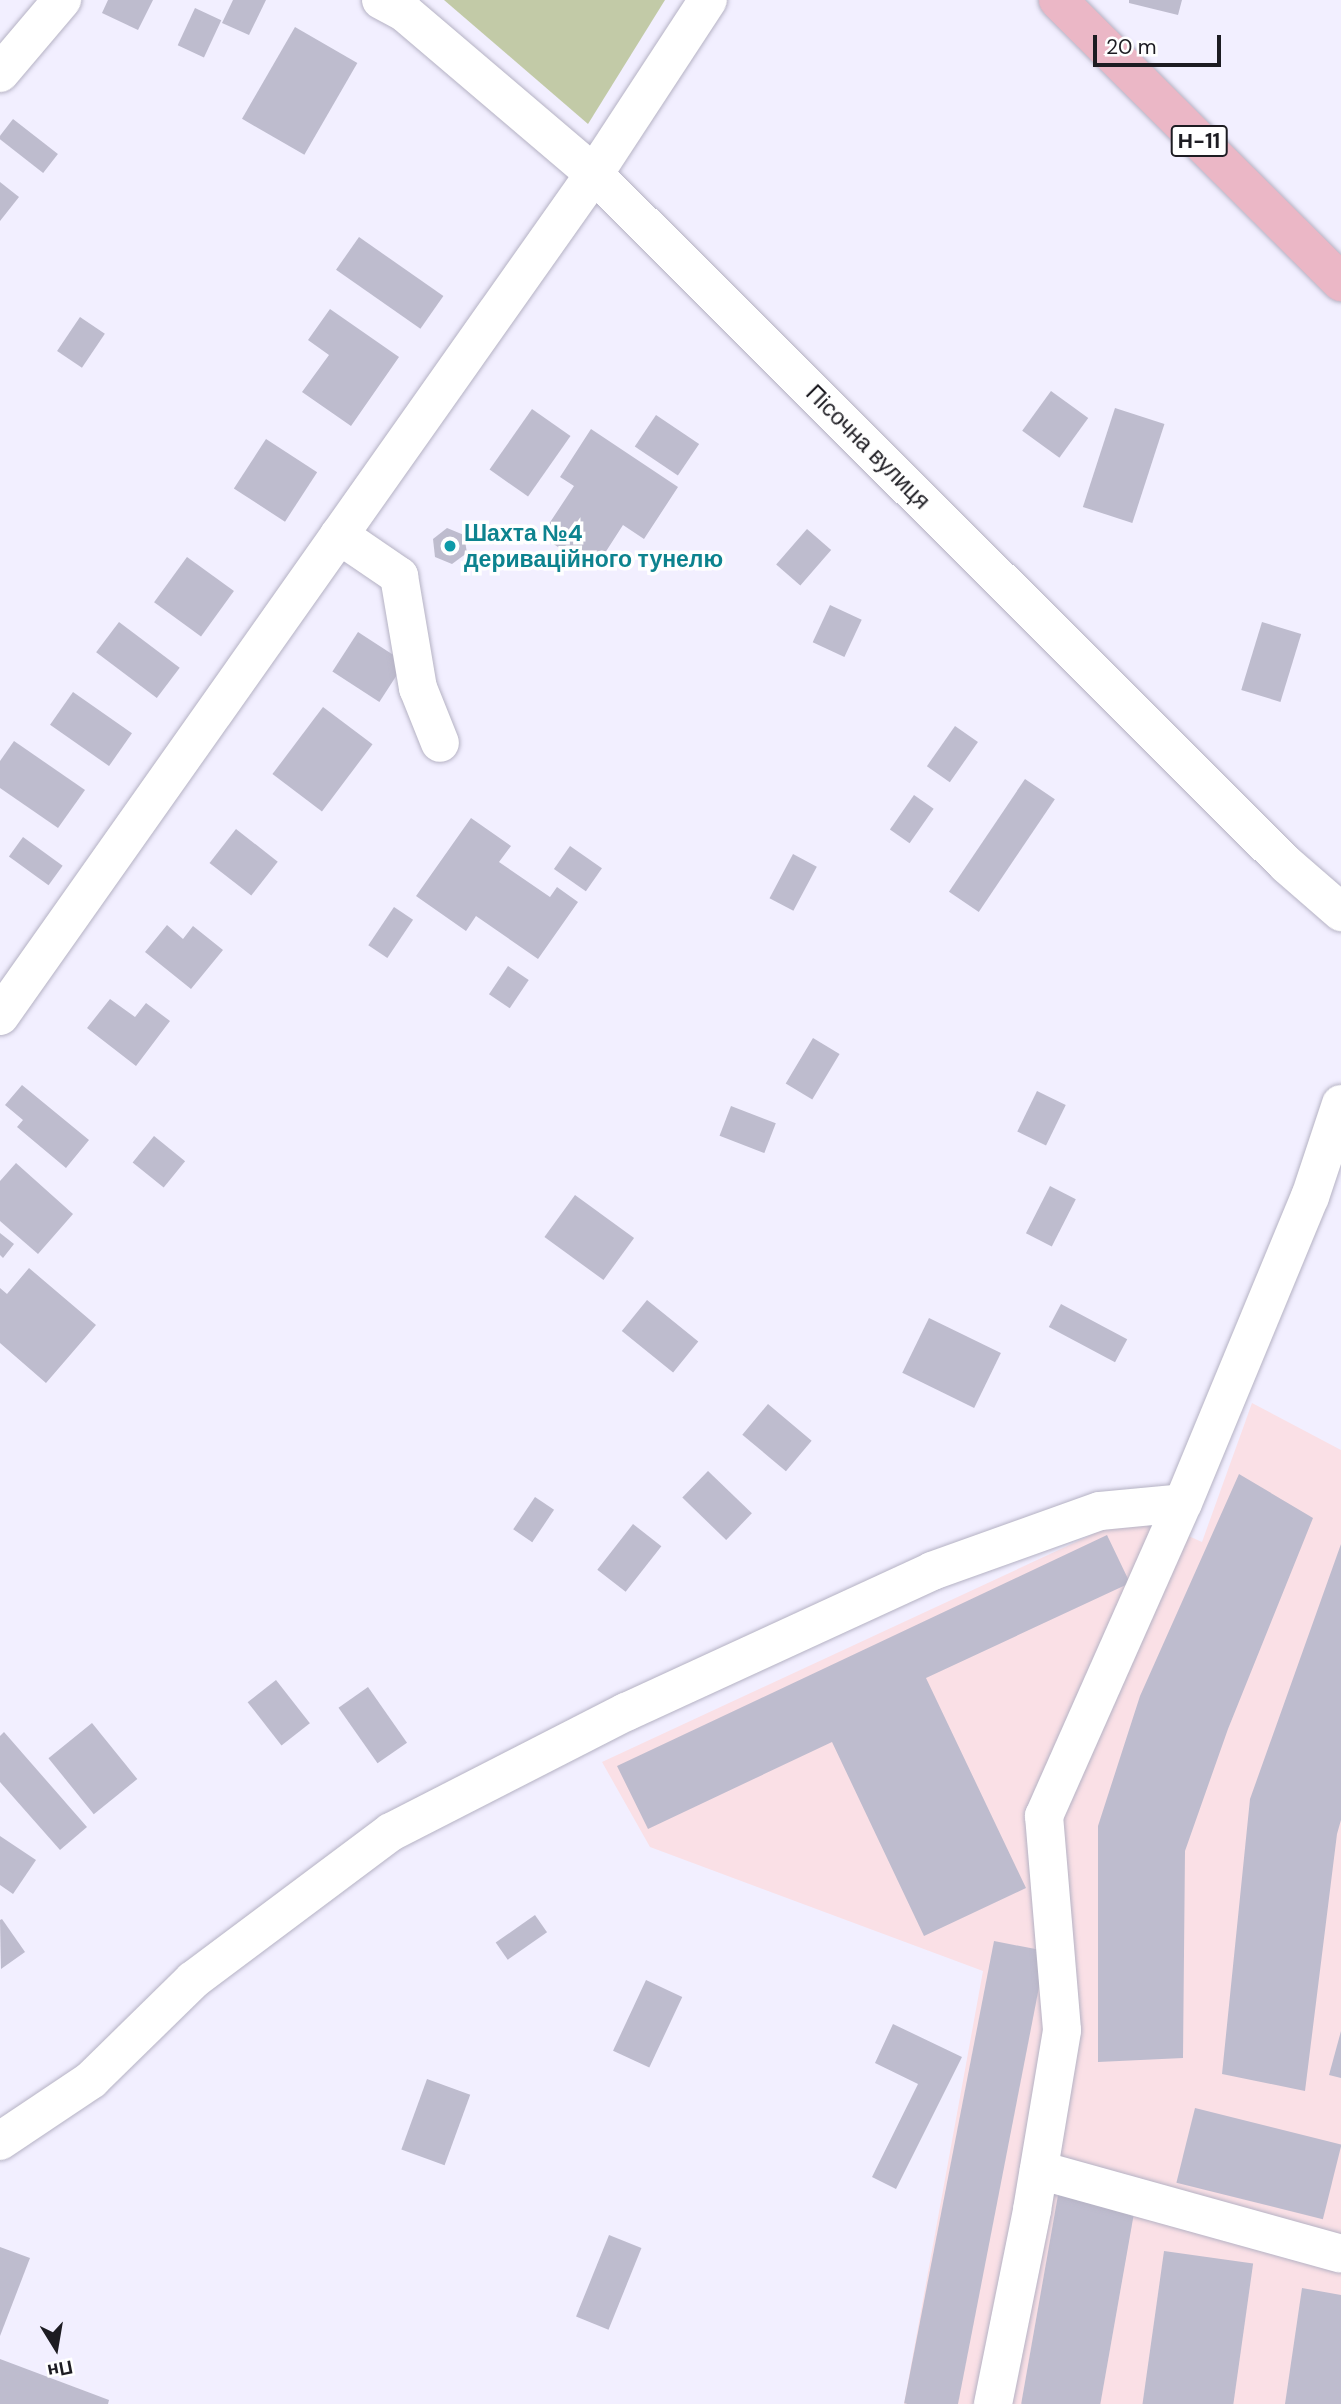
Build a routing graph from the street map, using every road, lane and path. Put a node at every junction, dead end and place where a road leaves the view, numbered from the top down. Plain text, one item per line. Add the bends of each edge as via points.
1 (62, 0) edge
2 (381, 0) edge
3 (708, 0) edge
4 (1058, 0) edge
5 (0, 73) edge
6 (594, 174) junction
7 (1341, 282) edge
8 (339, 535) junction
9 (440, 743) dead end
10 (1341, 912) edge
11 (0, 1016) edge
12 (1341, 1104) edge
13 (1183, 1503) junction
14 (0, 2141) edge
15 (1039, 2170) junction
16 (1341, 2255) edge
17 (993, 2404) edge

1 - 5 street
2 - 6 street, Пісочна вулиця via 405,13
3 - 6 street
4 - 7 main road, Н-11
6 - 8 street
6 - 10 street, Пісочна вулиця via 1287,866
8 - 9 street via 399,576 418,688
8 - 11 street
12 - 13 street via 1310,1197
13 - 14 street via 1100,1511 932,1571 626,1712 391,1832 193,1980 91,2080
13 - 15 street via 1044,1816 1062,2030
15 - 16 street
15 - 17 street

